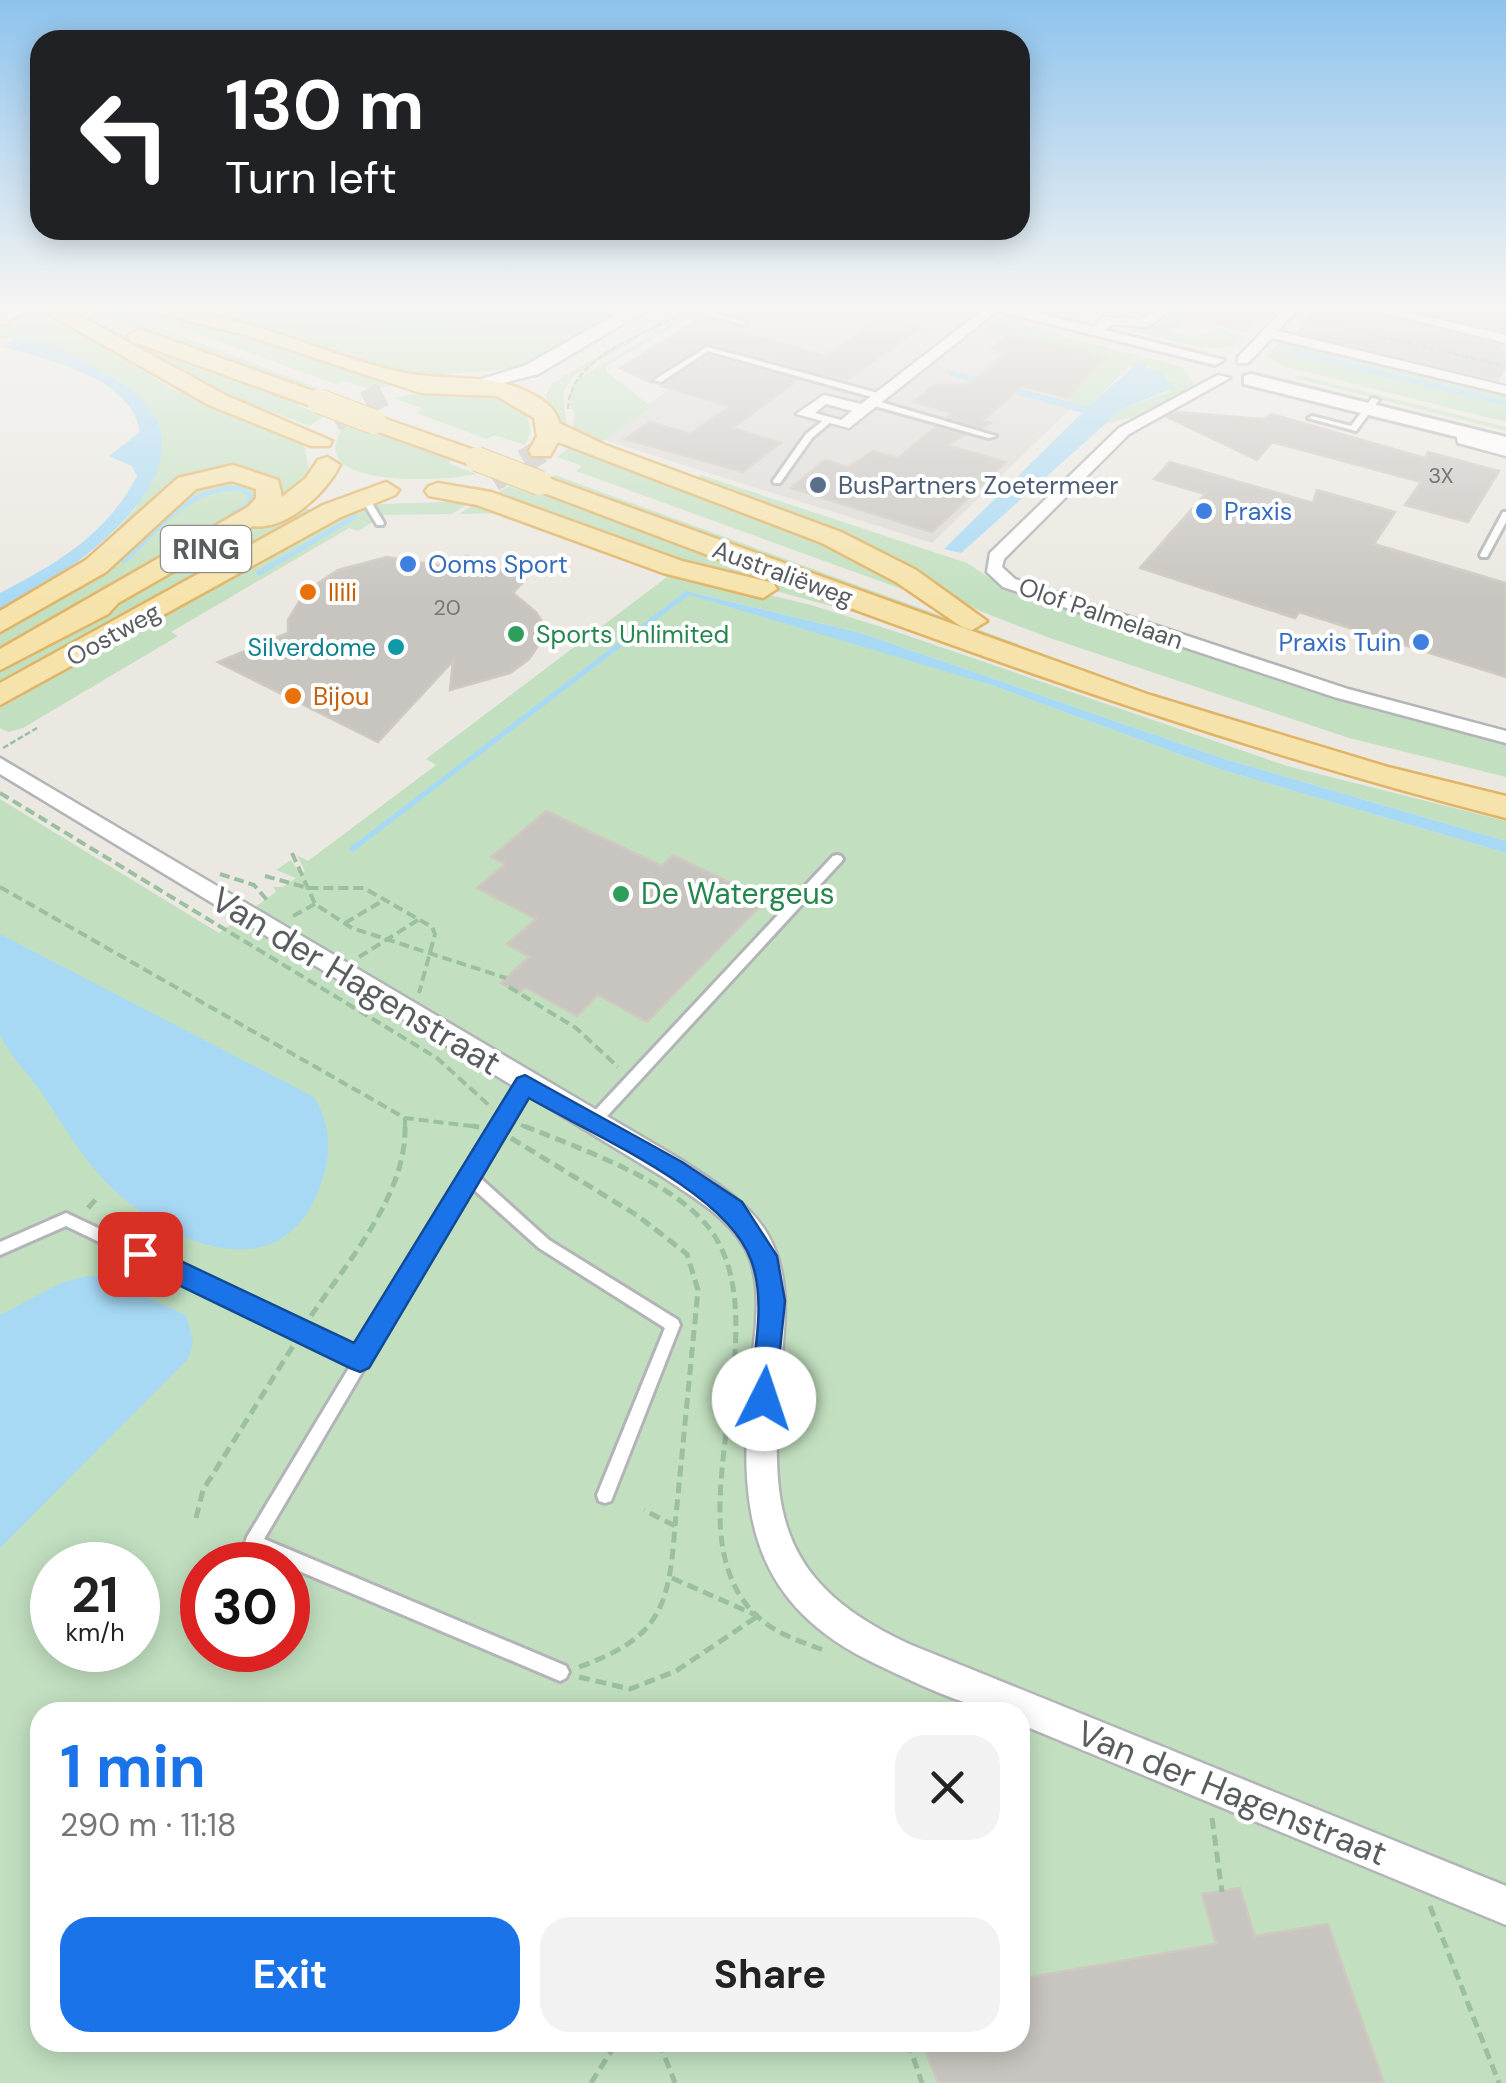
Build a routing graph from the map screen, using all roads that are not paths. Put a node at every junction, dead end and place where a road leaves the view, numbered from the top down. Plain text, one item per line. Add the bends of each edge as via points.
1 (252, 407) edge
2 (290, 407) edge
3 (299, 407) edge
4 (388, 407) edge
5 (519, 407) edge
6 (539, 407) edge
7 (813, 407) edge
8 (868, 407) edge
9 (889, 407) edge
10 (1159, 407) edge
11 (1369, 407) edge
12 (1382, 407) edge
13 (1386, 407) edge
14 (384, 409) junction
15 (1312, 418) dead end
16 (828, 421) junction
17 (328, 423) junction
18 (1460, 431) junction
19 (1506, 433) edge
20 (992, 436) dead end
21 (1506, 442) edge
22 (545, 448) junction
23 (1506, 451) edge
24 (489, 462) junction
25 (777, 480) dead end
26 (438, 491) junction
27 (377, 503) junction
28 (1506, 514) edge
29 (1501, 532) edge
30 (1484, 555) dead end
31 (74, 621) junction
32 (972, 621) junction
33 (0, 623) edge
34 (0, 661) edge
35 (1046, 670) junction
36 (0, 696) edge
37 (1506, 737) edge
38 (1, 757) edge
39 (1506, 783) edge
40 (1506, 807) edge
41 (837, 858) dead end
42 (525, 1084) junction
43 (592, 1123) junction
44 (468, 1176) junction
45 (0, 1249) edge
46 (360, 1359) junction
47 (605, 1496) dead end
48 (560, 1672) road end
49 (1014, 1702) edge
50 (1030, 1709) edge
51 (1506, 1906) edge

1 - 17 main road, RING
2 - 17 main road, Australiëweg
3 - 17 main road, Australiëweg
4 - 14 main road
5 - 22 main road
6 - 22 main road
7 - 16 street via 803,414
8 - 16 street via 844,425
9 - 20 lane
10 - 37 street, Olof Palmelaan via 1124,431 996,557 998,574 1340,694
11 - 15 lane via 1352,429
12 - 18 street
13 - 19 street
14 - 17 main road, Australiëweg, bridge
14 - 24 main road, Australiëweg
16 - 25 lane via 808,436
17 - 27 main road, RING
17 - 31 main road, Oostweg / RING via 321,480 301,497
18 - 21 street
18 - 23 street via 1464,440
22 - 24 main road, Australiëweg, bridge
22 - 32 main road, Australiëweg
22 - 32 main road via 779,515 944,598
22 - 35 main road, Australiëweg
24 - 26 main road, RING
26 - 27 main road, RING
26 - 35 main road via 482,498 673,567 818,603 1000,663
27 - 36 main road, Oostweg / RING via 332,511
28 - 29 lane
29 - 30 lane
31 - 33 main road via 257,513 269,499 269,485 234,474 188,482 96,566
31 - 34 main road, Oostweg / RING
32 - 39 main road, Australiëweg via 1240,713
35 - 40 main road, Australiëweg via 1277,747
38 - 42 street, Van der Hagenstraat
41 - 43 lane
42 - 43 street, Van der Hagenstraat
42 - 44 lane
43 - 49 street, Van der Hagenstraat via 733,1210 764,1256 771,1301 761,1500 780,1555 814,1604 860,1636
44 - 46 lane
44 - 47 lane via 544,1244 672,1326
45 - 46 lane via 66,1219
46 - 48 lane via 253,1542
50 - 51 street, Van der Hagenstraat

